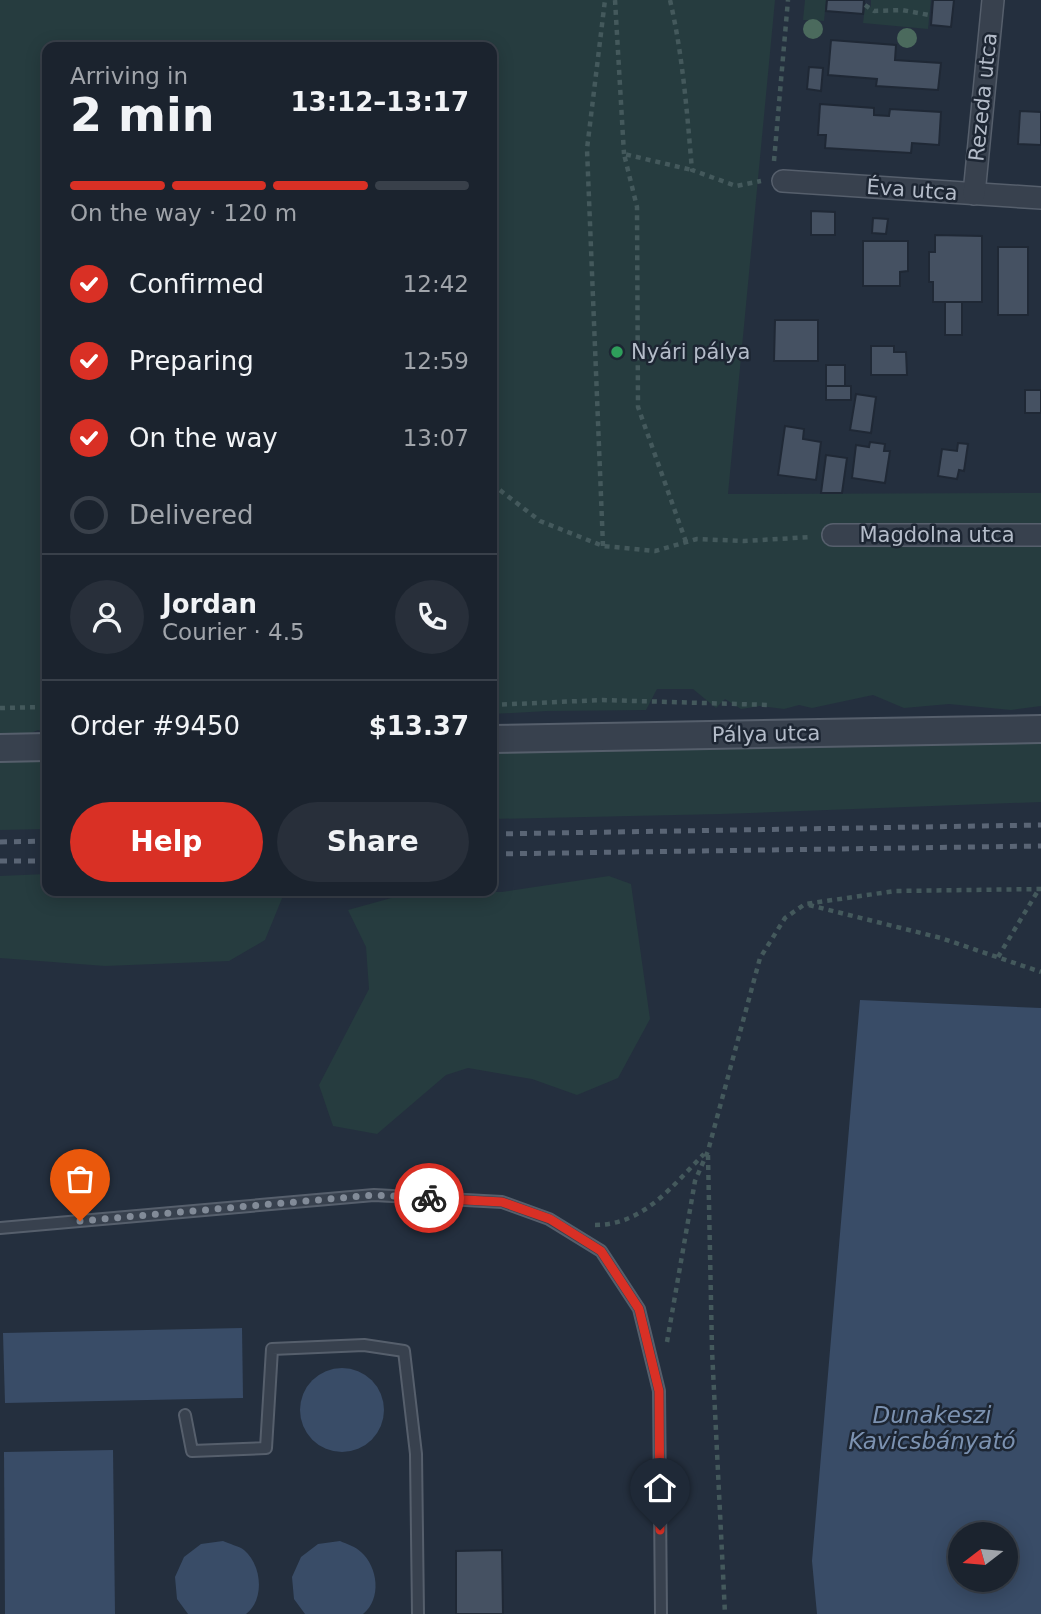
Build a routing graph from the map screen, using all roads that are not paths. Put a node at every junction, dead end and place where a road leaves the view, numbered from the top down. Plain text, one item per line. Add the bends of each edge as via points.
1 (993, 0) edge
2 (778, 180) road end
3 (974, 194) junction
4 (1041, 198) edge
5 (833, 535) road end
6 (1041, 536) edge
7 (1041, 729) edge
8 (497, 739) edge
9 (42, 747) edge
10 (0, 748) edge
11 (0, 1228) edge
12 (185, 1415) dead end
13 (418, 1614) edge
14 (662, 1614) edge

1 - 3 street, Rezeda utca
2 - 3 street, Éva utca
3 - 4 street, Éva utca
5 - 6 street, Magdolna utca
7 - 8 street, Pálya utca
9 - 10 street
11 - 14 lane via 374,1195 502,1202 550,1219 601,1251 639,1309 659,1391
12 - 13 lane via 192,1451 266,1448 272,1349 364,1345 404,1351 416,1454

